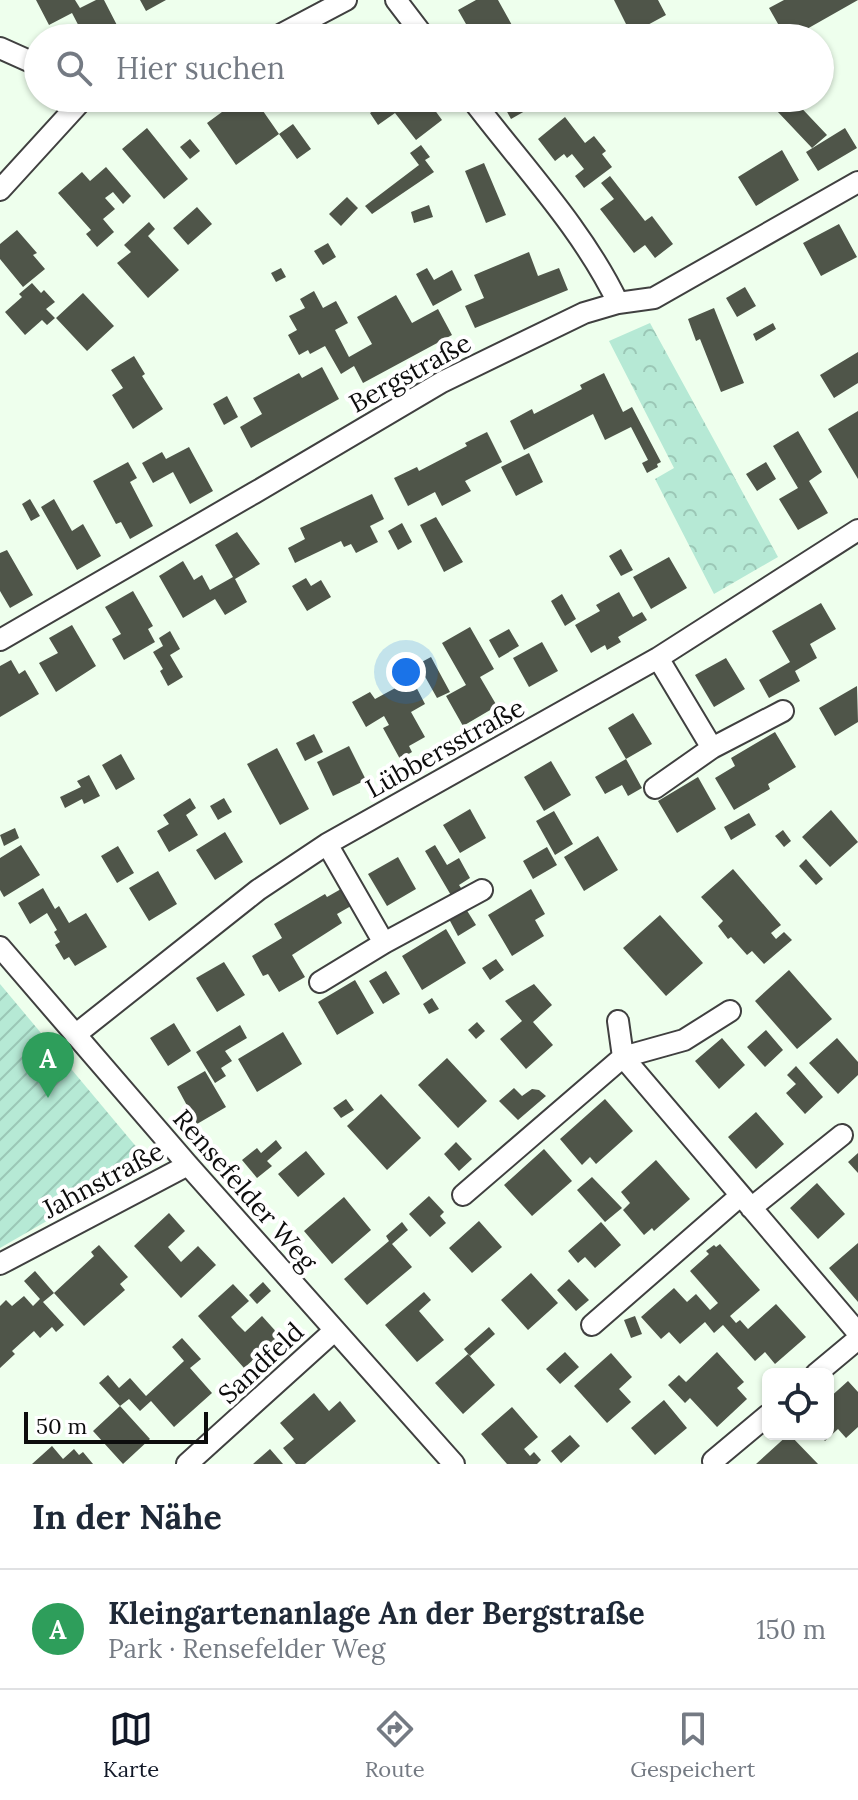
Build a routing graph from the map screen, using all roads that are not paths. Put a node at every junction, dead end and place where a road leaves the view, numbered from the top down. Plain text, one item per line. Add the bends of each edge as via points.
1 (346, 0) edge
2 (396, 0) edge
3 (301, 24) edge
4 (414, 24) edge
5 (0, 48) edge
6 (24, 59) edge
7 (71, 112) edge
8 (482, 112) edge
9 (858, 182) edge
10 (0, 190) edge
11 (618, 303) junction
12 (858, 530) edge
13 (0, 640) edge
14 (658, 658) junction
15 (783, 711) dead end
16 (712, 748) junction
17 (655, 788) dead end
18 (327, 844) junction
19 (482, 890) dead end
20 (384, 943) junction
21 (0, 947) edge
22 (320, 982) dead end
23 (730, 1011) dead end
24 (618, 1021) dead end
25 (75, 1035) junction
26 (623, 1057) junction
27 (842, 1135) dead end
28 (188, 1165) junction
29 (463, 1195) dead end
30 (745, 1202) junction
31 (0, 1264) edge
32 (592, 1325) dead end
33 (334, 1331) junction
34 (858, 1333) edge
35 (858, 1339) edge
36 (823, 1368) edge
37 (762, 1420) edge
38 (713, 1461) dead end
39 (187, 1464) edge
40 (454, 1464) edge

1 - 3 street
2 - 4 street
5 - 6 street
7 - 10 street
8 - 11 street via 581,240
9 - 11 street, Bergstraße via 654,298
11 - 13 street, Bergstraße via 584,313 442,382
12 - 14 street, Lübbersstraße
14 - 16 street
14 - 18 street, Lübbersstraße
15 - 16 street
16 - 17 street
18 - 20 street
18 - 25 street, Lübbersstraße via 258,890
19 - 20 street
20 - 22 street
21 - 25 street, Rensefelder Weg
23 - 26 street via 684,1040
24 - 26 street
25 - 28 street, Rensefelder Weg
26 - 29 street
26 - 30 street
27 - 30 street
28 - 31 street, Jahnstraße
28 - 33 street, Rensefelder Weg
30 - 32 street
30 - 34 street
33 - 39 street, Sandfeld
33 - 40 street, Rensefelder Weg
35 - 36 street
37 - 38 street

